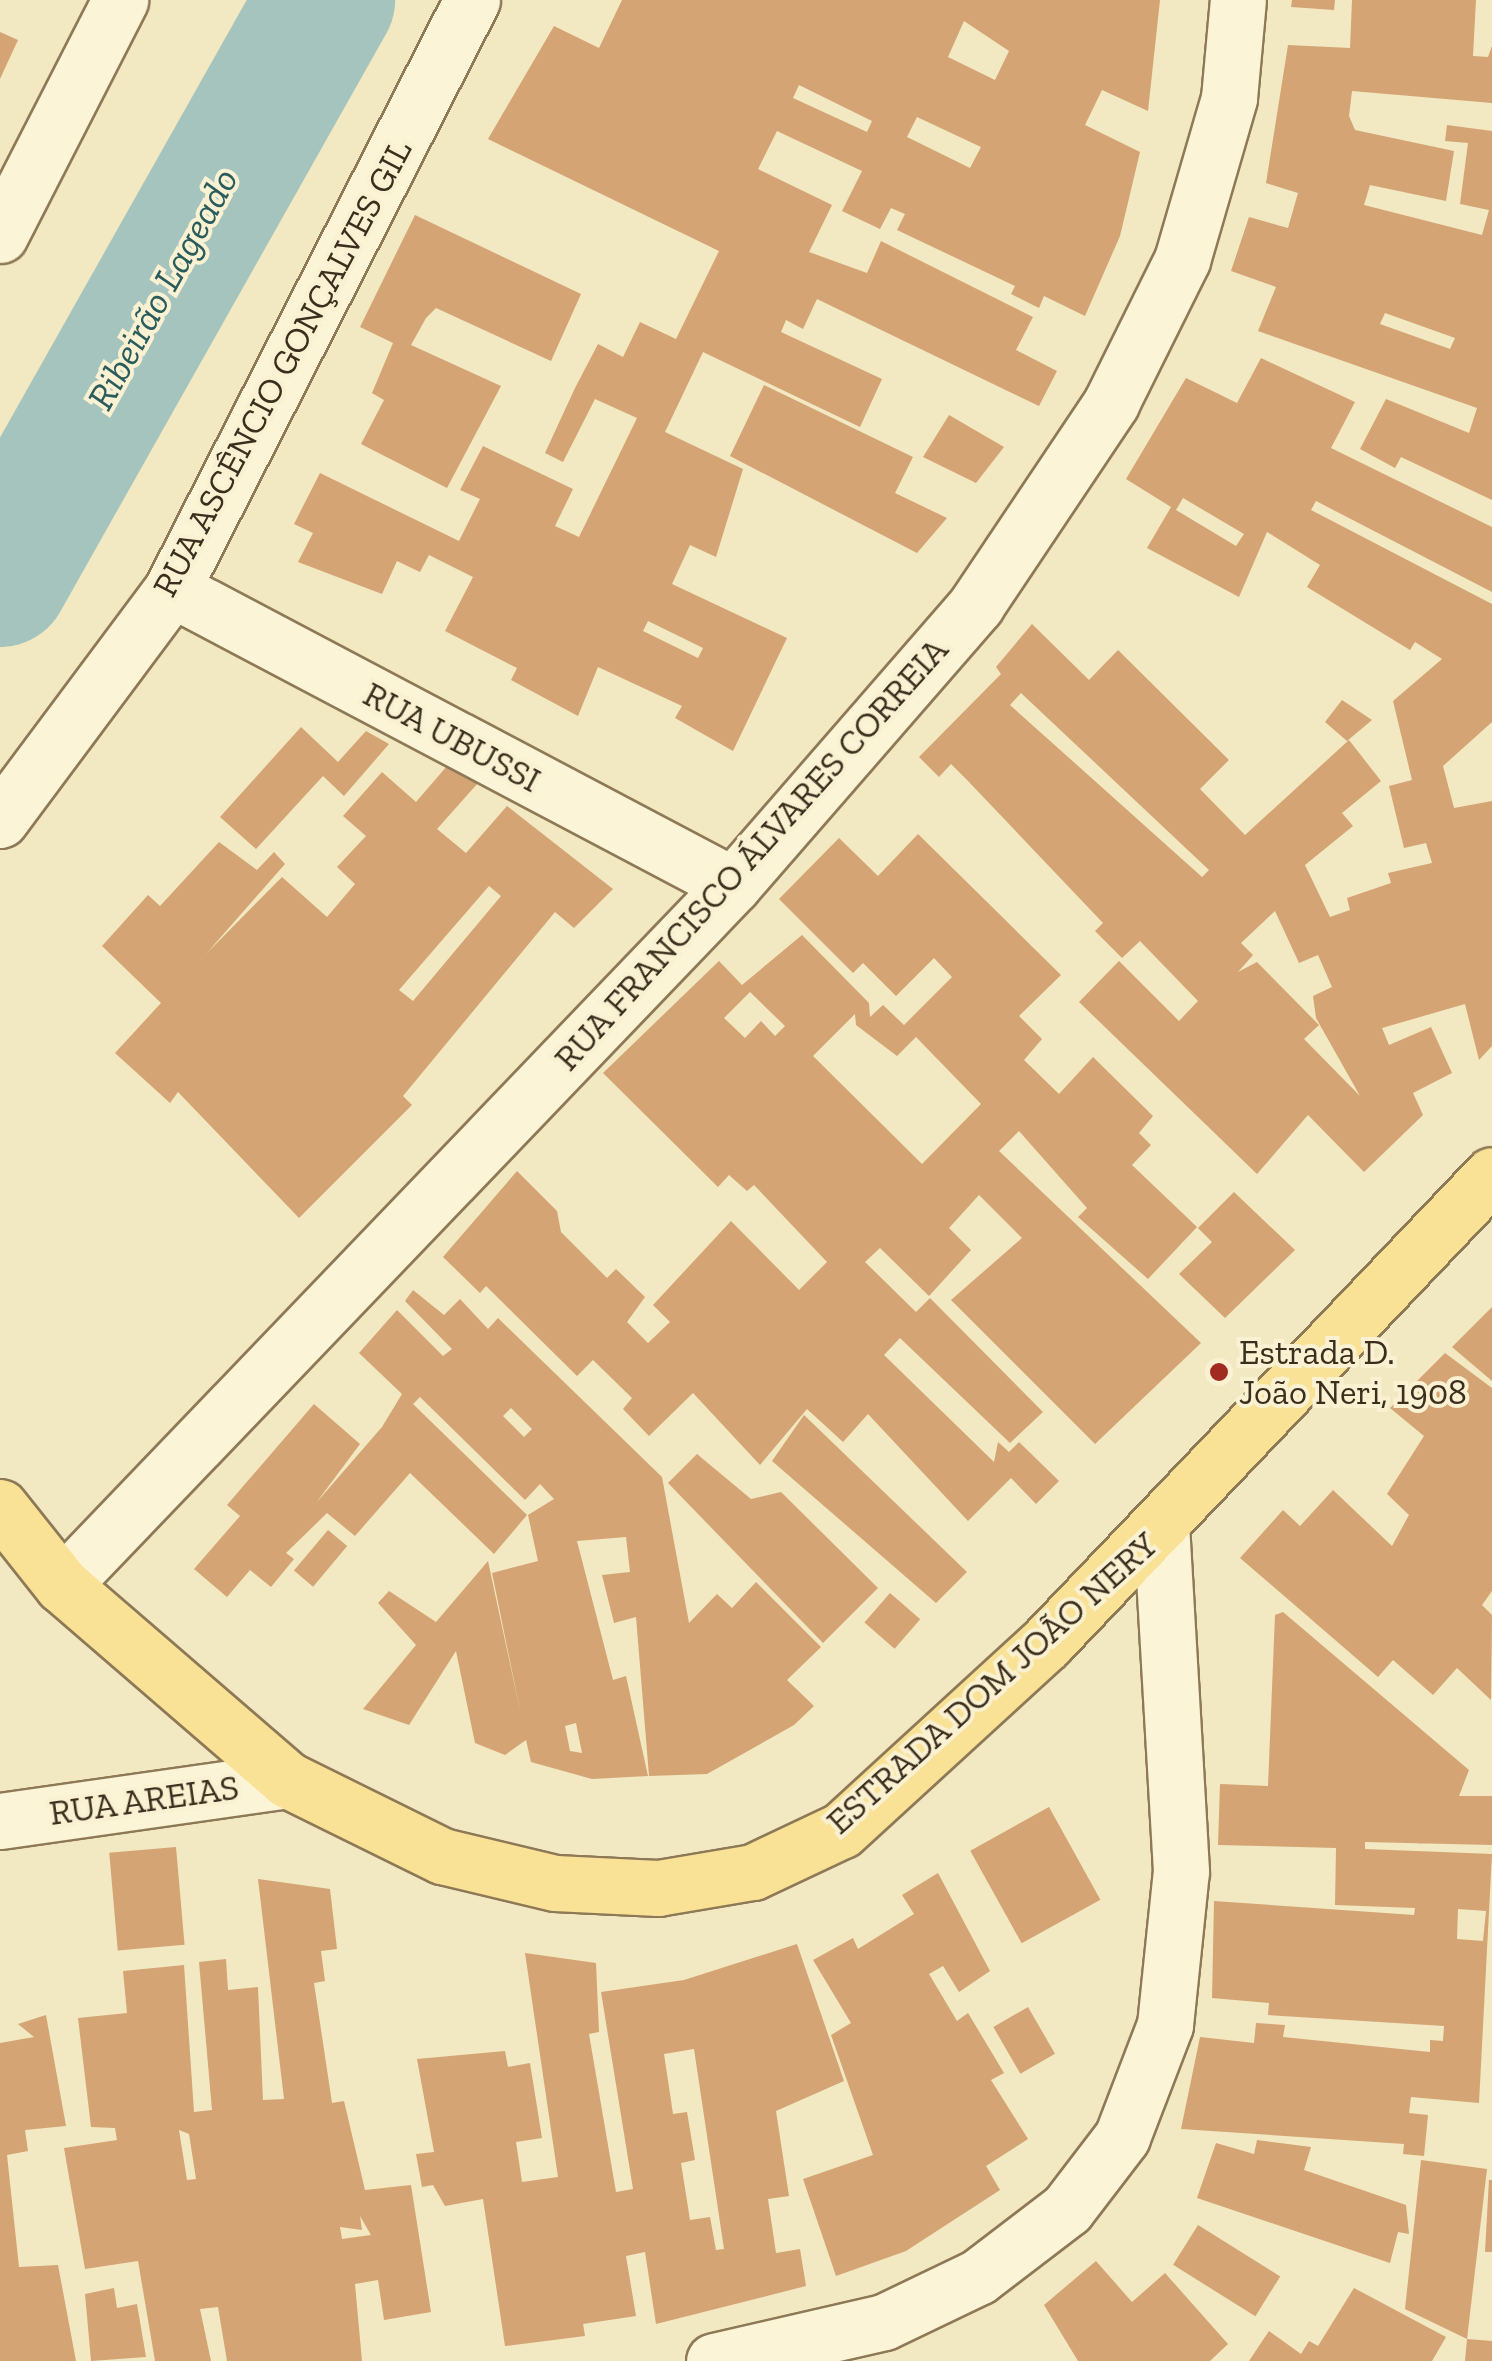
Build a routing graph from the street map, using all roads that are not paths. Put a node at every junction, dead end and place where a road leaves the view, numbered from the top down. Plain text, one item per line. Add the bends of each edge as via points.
1 (120, 0) edge
2 (472, 0) edge
3 (1238, 0) edge
4 (0, 235) edge
5 (172, 588) junction
6 (0, 820) edge
7 (733, 885) junction
8 (1492, 1176) edge
9 (0, 1507) edge
10 (1162, 1530) junction
11 (62, 1585) junction
12 (288, 1780) junction
13 (0, 1820) edge
14 (714, 2361) edge

1 - 4 street
2 - 5 street, RUA ASCÊNCIO GONÇALVES GIL
3 - 7 street, RUA FRANCISCO ÁLVARES CORREIA via 1229,98 1182,260 1111,403 976,605
5 - 6 street, RUA ASCÊNCIO GONÇALVES GIL
5 - 7 street, RUA UBUSSI
7 - 11 street, RUA FRANCISCO ÁLVARES CORREIA
8 - 10 main road, ESTRADA DOM JOÃO NERY
9 - 11 main road, ESTRADA DOM JOÃO NERY
10 - 12 main road, ESTRADA DOM JOÃO NERY via 842,1830 753,1872 658,1888 555,1882 442,1856
10 - 14 street via 1180,1871 1165,2025 1122,2137 1067,2209 978,2277 884,2322
11 - 12 main road, ESTRADA DOM JOÃO NERY
12 - 13 street, RUA AREIAS

